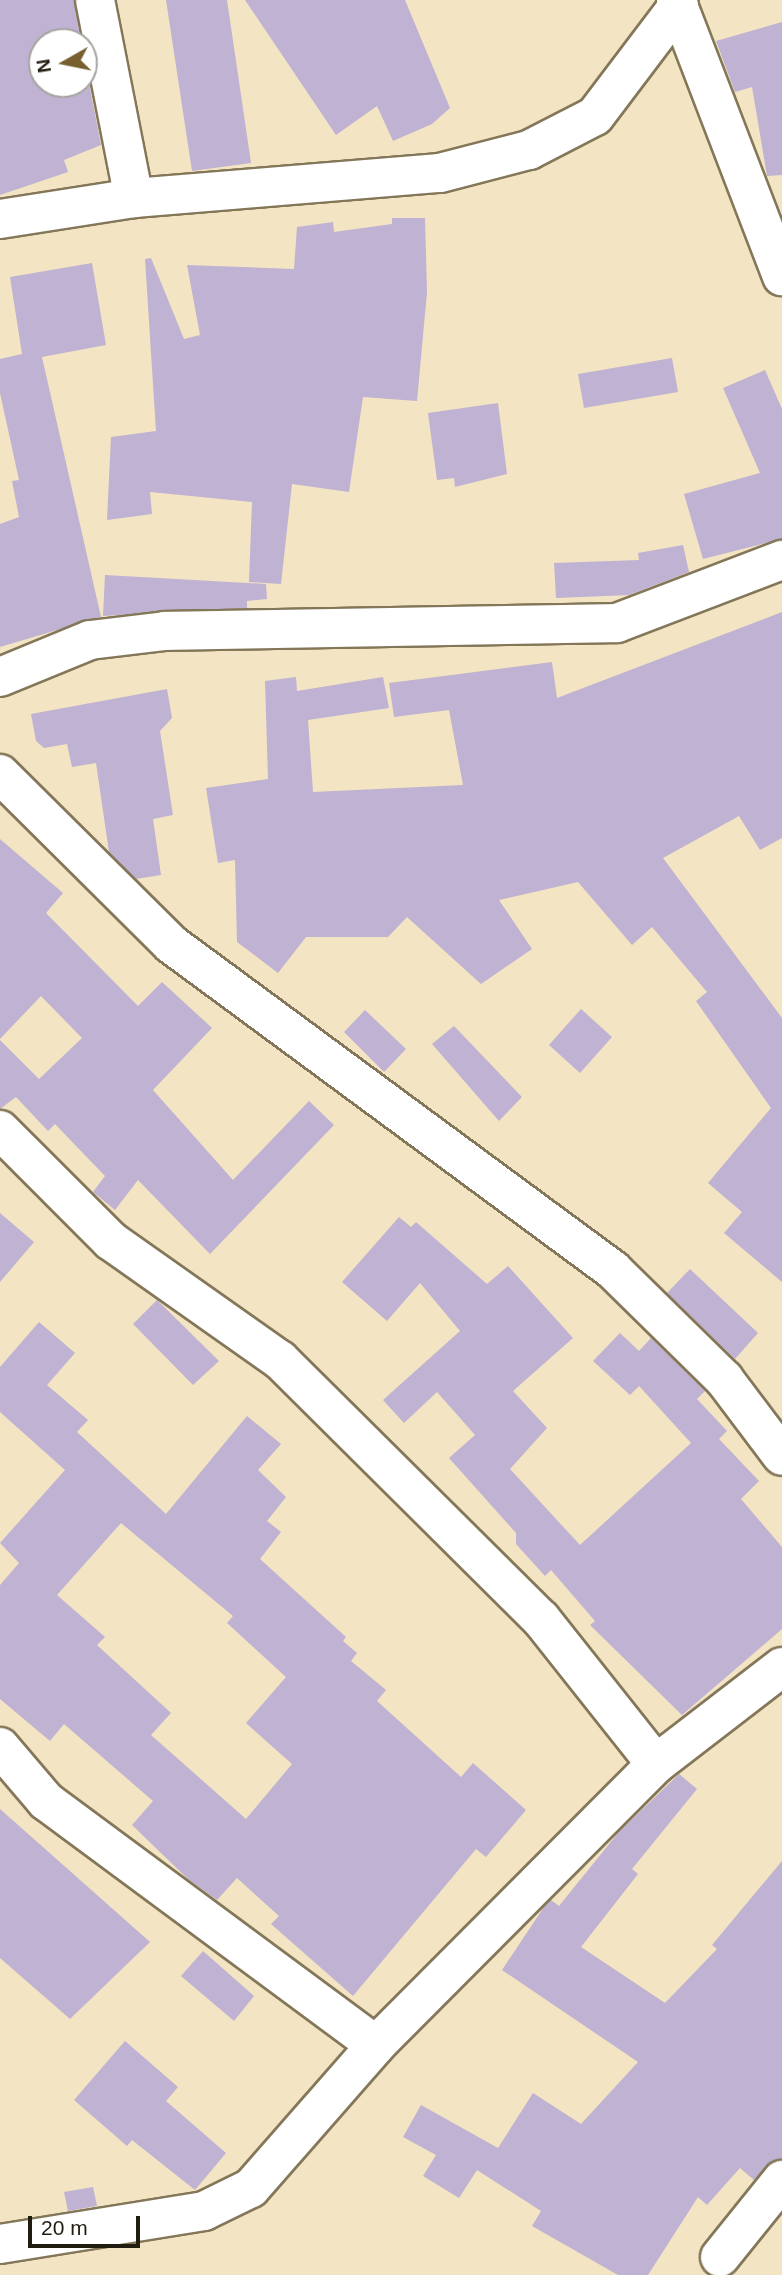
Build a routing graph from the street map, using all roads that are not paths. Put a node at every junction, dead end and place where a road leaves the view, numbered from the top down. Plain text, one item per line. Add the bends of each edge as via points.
1 (95, 0) edge
2 (677, 3) edge
3 (134, 198) junction
4 (0, 219) edge
5 (782, 276) edge
6 (782, 560) edge
7 (0, 677) edge
8 (0, 774) edge
9 (0, 1130) edge
10 (782, 1455) edge
11 (782, 1667) edge
12 (0, 1747) edge
13 (656, 1764) junction
14 (376, 2045) junction
15 (782, 2180) edge
16 (0, 2244) edge
17 (720, 2257) dead end

1 - 3 street
2 - 3 street via 595,116 529,150 440,173
2 - 5 street
3 - 4 street
6 - 7 street via 617,623 165,631 90,640
8 - 10 street via 171,944 613,1270 724,1379
9 - 13 street via 111,1241 280,1360 541,1619
11 - 13 street
12 - 14 street via 46,1801
13 - 14 street
14 - 16 street via 268,2172 223,2205
15 - 17 street

